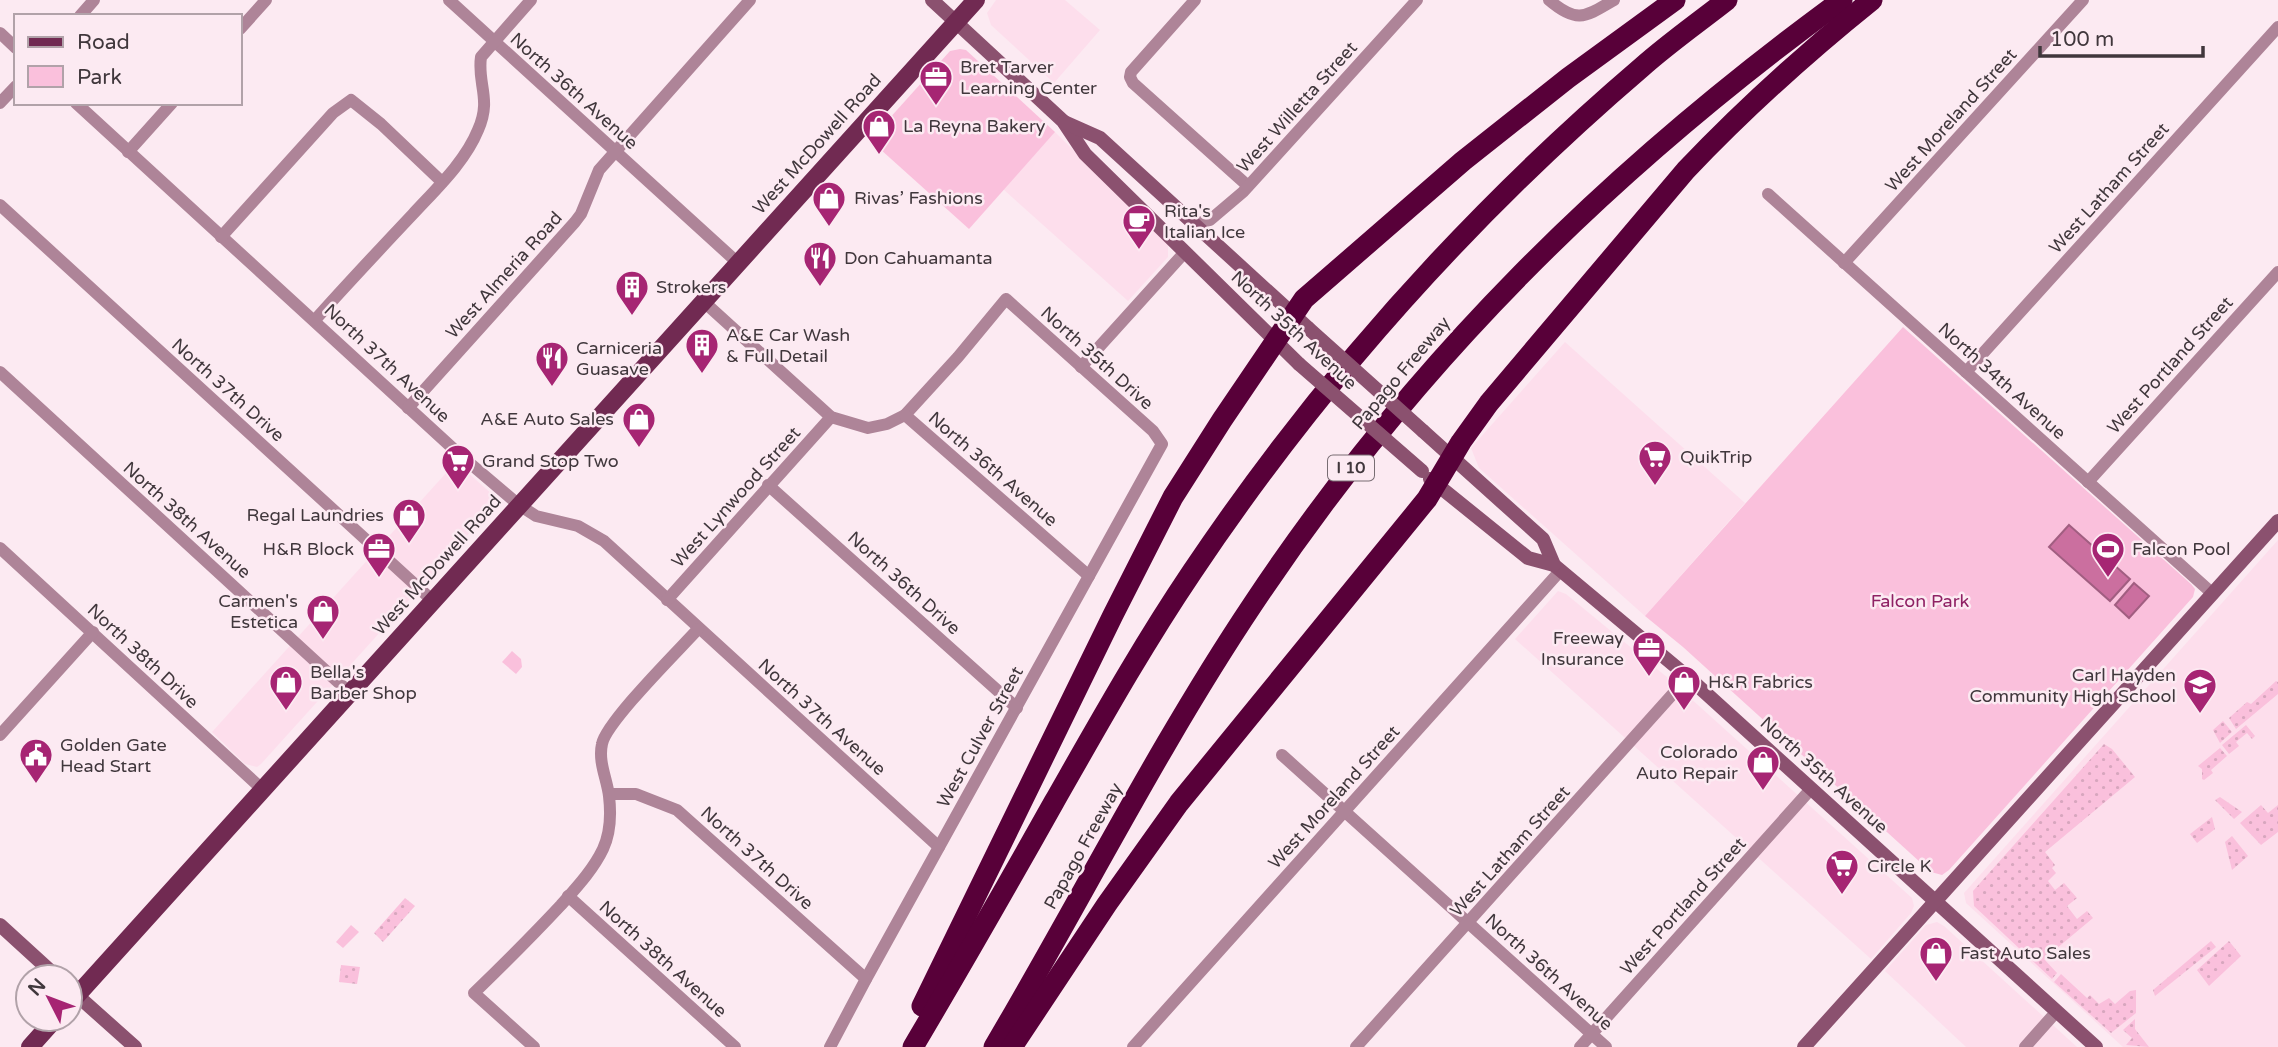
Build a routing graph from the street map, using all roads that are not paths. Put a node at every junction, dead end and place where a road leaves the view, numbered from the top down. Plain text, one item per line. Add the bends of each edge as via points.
1 (94, 0) edge
2 (265, 0) edge
3 (449, 0) edge
4 (531, 0) edge
5 (750, 0) edge
6 (932, 0) edge
7 (976, 0) edge
8 (1195, 0) edge
9 (1417, 0) edge
10 (1549, 0) edge
11 (1614, 0) edge
12 (1675, 0) edge
13 (1727, 0) edge
14 (1842, 0) edge
15 (1872, 0) edge
16 (2083, 0) edge
17 (82, 14) edge
18 (956, 22) junction
19 (242, 27) edge
20 (2278, 27) edge
21 (0, 33) edge
22 (494, 41) junction
23 (14, 46) edge
24 (14, 88) edge
25 (0, 103) edge
26 (78, 105) edge
27 (170, 105) edge
28 (1063, 121) junction
29 (128, 152) junction
30 (614, 152) junction
31 (442, 181) junction
32 (1248, 186) junction
33 (1768, 194) dead end
34 (0, 205) edge
35 (1194, 224) junction
36 (221, 237) junction
37 (1185, 252) junction
38 (738, 263) junction
39 (1844, 263) junction
40 (2278, 272) edge
41 (703, 301) junction
42 (315, 320) junction
43 (1301, 321) junction
44 (1280, 346) junction
45 (1081, 367) junction
46 (1966, 372) junction
47 (0, 373) edge
48 (408, 408) junction
49 (905, 415) junction
50 (831, 417) junction
51 (1162, 444) joint
52 (1445, 452) junction
53 (1429, 478) junction
54 (2088, 481) junction
55 (768, 485) junction
56 (519, 505) junction
57 (2278, 522) edge
58 (0, 548) edge
59 (1557, 567) junction
60 (1089, 576) junction
61 (2213, 594) junction
62 (667, 600) junction
63 (433, 601) junction
64 (698, 629) junction
65 (93, 632) junction
66 (1688, 677) junction
67 (350, 693) junction
68 (1017, 708) junction
69 (1, 733) edge
70 (1282, 755) dead end
71 (262, 789) junction
72 (1811, 789) junction
73 (609, 794) junction
74 (1345, 811) junction
75 (939, 847) junction
76 (568, 896) junction
77 (1935, 902) junction
78 (1468, 923) junction
79 (0, 925) edge
80 (42, 963) edge
81 (866, 979) junction
82 (84, 983) edge
83 (84, 1006) edge
84 (2057, 1012) junction
85 (42, 1033) edge
86 (1591, 1034) junction
87 (30, 1047) edge
88 (135, 1047) edge
89 (534, 1047) edge
90 (735, 1047) edge
91 (830, 1047) edge
92 (901, 1047) edge
93 (913, 1047) edge
94 (994, 1047) edge
95 (1013, 1047) edge
96 (1133, 1047) edge
97 (1356, 1047) edge
98 (1580, 1047) edge
99 (1606, 1047) edge
100 (1804, 1047) edge
101 (2025, 1047) edge
102 (2096, 1047) edge

1 - 17 street
2 - 19 street
3 - 22 street, North 36th Avenue
4 - 22 street
5 - 30 street, West Almeria Road
6 - 18 main road, North 35th Avenue
7 - 18 main road, West McDowell Road
8 - 32 street via 1130,77
9 - 32 street, West Willetta Street
10 - 11 street via 1576,17
12 - 43 highway via 1463,161 1304,299
13 - 93 highway via 1644,65 1513,186 1390,314 1310,409 1191,574 1115,695
14 - 94 highway, Papago Freeway / I 10 via 1688,120 1576,218 1416,387 1291,548 1228,642
15 - 52 highway via 1760,95 1686,170
16 - 39 street, West Moreland Street
18 - 28 main road, North 35th Avenue
18 - 38 main road, West McDowell Road
20 - 46 street, West Latham Street
21 - 23 street
22 - 30 street, North 36th Avenue
22 - 31 street via 479,67 486,101 478,130
24 - 25 street
26 - 29 street, North 37th Avenue
27 - 29 street
28 - 35 main road, North 35th Avenue via 1100,138
28 - 37 main road, North 35th Avenue via 1085,154
29 - 36 street, North 37th Avenue
30 - 38 street, North 36th Avenue
30 - 48 street, West Almeria Road via 594,178 575,222
31 - 36 street via 351,100 333,113
31 - 42 street
32 - 35 street, West Willetta Street via 1210,220
33 - 39 street, North 34th Avenue
34 - 63 street, North 37th Drive
35 - 43 main road, North 35th Avenue
36 - 42 street, North 37th Avenue
37 - 44 main road, North 35th Avenue
37 - 45 street
38 - 41 main road, West McDowell Road
39 - 46 street, North 34th Avenue
40 - 54 street, West Portland Street
41 - 50 street, North 36th Avenue
41 - 56 main road, West McDowell Road
42 - 48 street, North 37th Avenue
43 - 44 highway
43 - 52 main road, North 35th Avenue, bridge
44 - 53 main road, North 35th Avenue, bridge
44 - 92 highway via 1173,497
45 - 49 street, North 35th Drive via 1006,299
45 - 51 street, North 35th Drive
46 - 54 street, North 34th Avenue
47 - 67 street, North 38th Avenue
48 - 56 street, North 37th Avenue
49 - 50 street, North 36th Avenue via 887,425 867,428
49 - 60 street, North 36th Avenue
50 - 55 street, West Lynwood Street
51 - 60 street, West Culver Street
52 - 53 highway
52 - 59 main road, North 35th Avenue via 1543,540
53 - 59 main road, North 35th Avenue via 1528,558
53 - 95 highway via 1427,499 1179,803
54 - 61 street, North 34th Avenue
55 - 62 street, West Lynwood Street
55 - 68 street, North 36th Drive
56 - 62 street, North 37th Avenue via 536,516 591,532
56 - 63 main road, West McDowell Road
57 - 61 main road
58 - 65 street, North 38th Drive
59 - 66 main road, North 35th Avenue
59 - 74 street, West Moreland Street
60 - 68 street, West Culver Street
61 - 77 main road
62 - 64 street, North 37th Avenue
63 - 67 main road, West McDowell Road
64 - 73 street via 621,714 602,742 603,777
64 - 75 street, North 37th Avenue
65 - 69 street
65 - 71 street, North 38th Drive
66 - 72 main road, North 35th Avenue
66 - 78 street, West Latham Street
67 - 71 main road, West McDowell Road
68 - 75 street, West Culver Street
70 - 74 street, North 36th Avenue
71 - 82 main road, West McDowell Road
72 - 77 main road, North 35th Avenue
72 - 86 street, West Portland Street
73 - 76 street via 610,819 603,848
73 - 81 street, North 37th Drive via 636,794 677,810
74 - 78 street, North 36th Avenue
74 - 96 street, West Moreland Street
75 - 81 street, West Culver Street
76 - 89 street via 474,993
76 - 90 street, North 38th Avenue
77 - 84 main road, North 35th Avenue
77 - 100 main road
78 - 86 street, North 36th Avenue
78 - 97 street, West Latham Street
79 - 80 main road
81 - 91 street, West Culver Street
83 - 88 main road
84 - 101 street
84 - 102 main road, North 35th Avenue
85 - 87 main road
86 - 98 street, West Portland Street
86 - 99 street, North 36th Avenue

